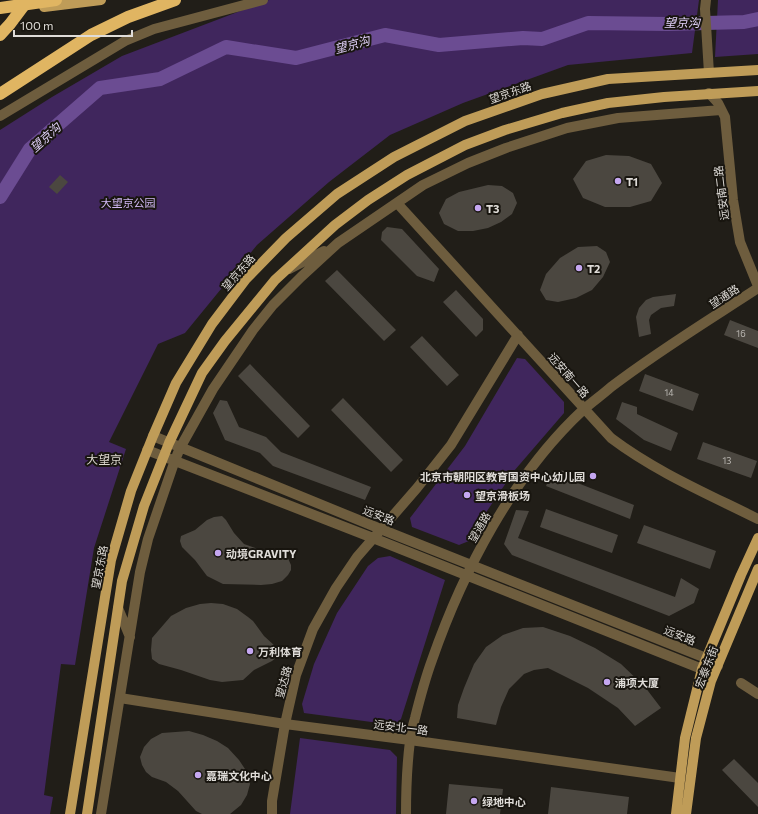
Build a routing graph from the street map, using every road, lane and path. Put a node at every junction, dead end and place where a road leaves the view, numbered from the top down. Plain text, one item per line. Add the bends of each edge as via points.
1 (28, 0) edge
2 (56, 0) edge
3 (100, 0) edge
4 (175, 0) edge
5 (263, 0) edge
6 (705, 5) edge
7 (0, 8) edge
8 (0, 13) edge
9 (0, 35) edge
10 (758, 70) edge
11 (709, 73) junction
12 (758, 91) edge
13 (709, 93) junction
14 (0, 94) edge
15 (723, 114) junction
16 (0, 116) edge
17 (396, 203) junction
18 (338, 243) junction
19 (282, 273) junction
20 (758, 287) edge
21 (518, 335) junction
22 (584, 409) junction
23 (153, 436) junction
24 (168, 443) junction
25 (180, 448) junction
26 (147, 450) junction
27 (164, 456) junction
28 (175, 460) junction
29 (758, 519) edge
30 (380, 529) junction
31 (373, 538) junction
32 (758, 538) edge
33 (471, 565) junction
34 (758, 569) edge
35 (467, 575) junction
36 (118, 608) junction
37 (130, 637) junction
38 (706, 658) junction
39 (718, 666) junction
40 (702, 669) junction
41 (742, 683) dead end
42 (758, 694) edge
43 (120, 698) junction
44 (285, 724) junction
45 (410, 740) junction
46 (685, 778) junction
47 (70, 814) edge
48 (87, 814) edge
49 (101, 814) edge
50 (272, 814) edge
51 (406, 814) edge
52 (676, 814) edge
53 (686, 814) edge

1 - 9 highway, bridge
2 - 7 highway
3 - 8 main road
4 - 14 highway via 128,17 91,35
5 - 16 street via 154,29 125,41
6 - 11 street
10 - 11 main road, 望京东路
11 - 23 main road, 望京东路 via 608,79 542,94 465,121 394,157 337,194 286,238 246,279 212,324 176,383
12 - 13 main road
13 - 15 street
13 - 19 main road via 600,105 562,113 465,145 407,175 368,200 335,225
15 - 17 street via 618,118 567,128 468,163
15 - 20 street, 远安南二路 via 740,242
17 - 18 street
17 - 21 street, 远安南一路
18 - 19 street
18 - 25 street via 273,305 253,330 213,389
19 - 24 main road via 247,312 202,373
20 - 22 street, 望通路 via 668,346
21 - 22 street, 远安南一路
21 - 30 street, 望达路 via 451,445
22 - 29 street, 远安南一路 via 611,438 631,453 665,473
22 - 33 street, 望通路 via 542,453 503,510
23 - 24 street, 远安路
23 - 26 main road, 望京东路
24 - 25 street, 远安路
24 - 27 main road
25 - 28 street
25 - 30 street, 远安路
26 - 27 street, 远安路
26 - 47 main road, 望京东路 via 131,491 111,560
27 - 28 street, 远安路
27 - 36 main road via 144,506 122,581
28 - 31 street, 远安路
28 - 37 street via 148,539
30 - 31 street, 望达路
30 - 33 street, 远安路
31 - 35 street, 远安路
31 - 44 street, 望达路 via 336,588 313,629 296,675
32 - 38 main road, 宏泰东街
33 - 35 street, 望通路
33 - 38 street, 远安路
34 - 39 main road, 宏泰东街
35 - 40 street, 远安路
35 - 45 street, 望通路 via 423,686
36 - 37 street
36 - 48 main road
37 - 43 street
38 - 39 street, 远安路
38 - 40 main road, 宏泰东街
39 - 40 street
39 - 46 main road, 宏泰东街 via 711,681
40 - 46 main road, 宏泰东街 via 685,738
41 - 42 street
43 - 44 street, 远安北一路
43 - 49 street
44 - 45 street, 远安北一路
44 - 50 street, 望达路
45 - 46 street, 远安北一路
45 - 51 street, 望通路
46 - 52 main road
46 - 53 main road

